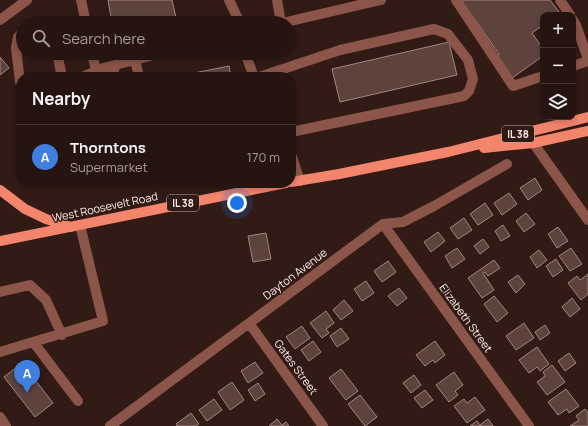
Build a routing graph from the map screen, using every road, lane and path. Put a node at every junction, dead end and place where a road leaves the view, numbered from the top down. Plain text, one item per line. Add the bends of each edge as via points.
1 (27, 0) edge
2 (81, 0) edge
3 (229, 0) edge
4 (277, 0) edge
5 (382, 0) edge
6 (456, 0) edge
7 (560, 0) edge
8 (568, 12) edge
9 (84, 16) edge
10 (237, 16) edge
11 (280, 16) edge
12 (0, 20) edge
13 (296, 20) edge
14 (576, 25) edge
15 (17, 60) edge
16 (59, 60) edge
17 (94, 60) edge
18 (135, 60) joint
19 (248, 60) edge
20 (588, 60) edge
21 (116, 65) junction
22 (576, 65) edge
23 (96, 71) joint
24 (19, 72) edge
25 (61, 72) edge
26 (113, 72) edge
27 (138, 72) edge
28 (252, 72) edge
29 (274, 72) edge
30 (540, 77) edge
31 (588, 117) edge
32 (296, 131) edge
33 (588, 131) edge
34 (525, 132) junction
35 (533, 143) junction
36 (448, 152) junction
37 (507, 164) dead end
38 (296, 182) edge
39 (261, 188) edge
40 (0, 190) edge
41 (588, 220) edge
42 (383, 224) junction
43 (75, 226) junction
44 (0, 241) edge
45 (0, 292) edge
46 (249, 323) junction
47 (62, 335) junction
48 (34, 343) junction
49 (0, 352) edge
50 (78, 401) dead end
51 (116, 424) edge
52 (323, 426) edge
53 (529, 426) edge

1 - 12 street
2 - 9 street
3 - 10 street
4 - 11 street
5 - 13 street
6 - 30 street via 513,86
7 - 8 street
14 - 20 street
15 - 24 street
16 - 25 street
17 - 23 street
18 - 21 street
18 - 27 street
19 - 28 street
20 - 22 street
21 - 23 street
21 - 26 street
29 - 32 street via 340,50 434,29 448,34 468,60 473,79 469,91 464,96
31 - 34 main road, IL 38
33 - 35 main road, IL 38
34 - 35 street
34 - 36 main road, IL 38
35 - 36 main road, IL 38
35 - 41 street
36 - 38 main road, IL 38
37 - 42 street via 403,222
39 - 43 main road, West Roosevelt Road / IL 38
40 - 43 main road via 25,209
42 - 46 street, Dayton Avenue
42 - 53 street, Elizabeth Street
43 - 44 main road, West Roosevelt Road / IL 38
43 - 47 street via 103,322
45 - 47 street via 30,285 46,300
46 - 51 street, Dayton Avenue
46 - 52 street, Gates Street
47 - 48 street
48 - 49 street
48 - 50 street

